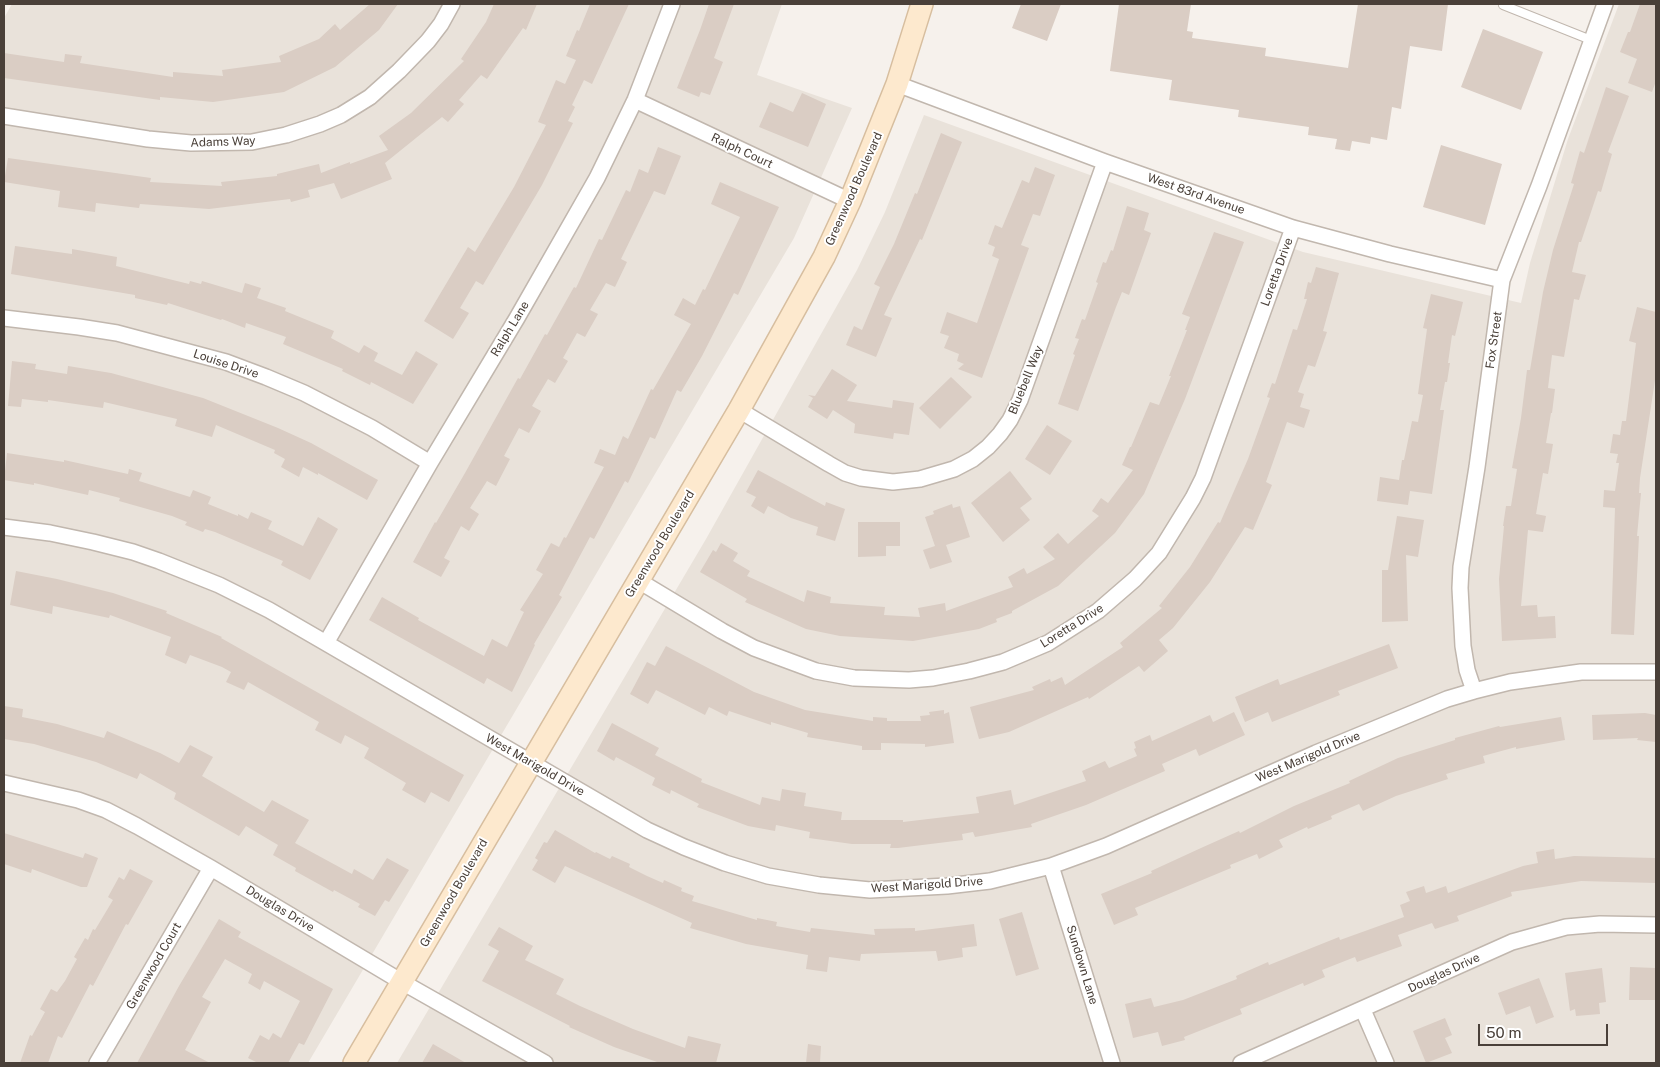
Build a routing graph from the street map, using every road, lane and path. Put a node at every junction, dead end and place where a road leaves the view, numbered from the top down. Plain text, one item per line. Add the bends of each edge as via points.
1 (452, 4) edge
2 (672, 4) edge
3 (922, 4) edge
4 (1605, 4) edge
5 (1503, 5) dead end
6 (1591, 40) junction
7 (897, 84) junction
8 (634, 100) junction
9 (4, 116) edge
10 (1105, 162) junction
11 (850, 201) junction
12 (1293, 228) junction
13 (1502, 280) junction
14 (4, 318) edge
15 (740, 410) junction
16 (430, 463) junction
17 (4, 527) edge
18 (639, 581) junction
19 (326, 643) junction
20 (1656, 672) edge
21 (1474, 691) junction
22 (531, 763) junction
23 (4, 783) edge
24 (1051, 866) junction
25 (211, 868) junction
26 (1656, 925) edge
27 (402, 982) junction
28 (1363, 1010) junction
29 (97, 1063) edge
30 (354, 1063) edge
31 (545, 1063) edge
32 (1112, 1063) edge
33 (1242, 1063) edge
34 (1386, 1063) edge

1 - 9 street, Adams Way via 428,41 370,97 320,124 286,135 252,142 191,143
2 - 8 street, Ralph Lane
3 - 7 street, Greenwood Boulevard
4 - 6 street, Fox Street
5 - 6 lane
6 - 13 street, Fox Street
7 - 10 street, West 83rd Avenue
7 - 11 street, Greenwood Boulevard
8 - 11 street, Ralph Court
8 - 16 street, Ralph Lane via 588,194
10 - 12 street, West 83rd Avenue
10 - 15 street, Bluebell Way via 1020,400 1000,434 973,459 920,479 893,482 861,478 845,473
11 - 15 street, Greenwood Boulevard via 824,257
12 - 13 street, West 83rd Avenue
12 - 18 street, Loretta Drive via 1193,498 1159,553 1135,579 1098,611 1048,643 1003,662 933,678 885,680 845,677 808,668 754,648
13 - 21 street, Fox Street via 1461,574 1463,646
14 - 16 street, Louise Drive via 116,333 226,362 304,393
15 - 18 street, Greenwood Boulevard
16 - 19 street, Ralph Lane
17 - 19 street, West Marigold Drive via 93,542 159,561 269,610
18 - 22 street, Greenwood Boulevard
19 - 22 street, West Marigold Drive
20 - 21 street, West Marigold Drive via 1581,672 1510,682
21 - 24 street, West Marigold Drive via 1316,753 1106,846
22 - 24 street, West Marigold Drive via 647,830 724,864 768,876 836,887 899,889 990,881
22 - 27 street, Greenwood Boulevard
23 - 25 street, Douglas Drive via 78,800 106,810
24 - 32 street, Sundown Lane
25 - 27 street, Douglas Drive
25 - 29 street, Greenwood Court
26 - 28 street, Douglas Drive via 1600,924 1550,930 1512,942
27 - 30 street, Greenwood Boulevard
27 - 31 street, Douglas Drive
28 - 33 street, Douglas Drive
28 - 34 street

